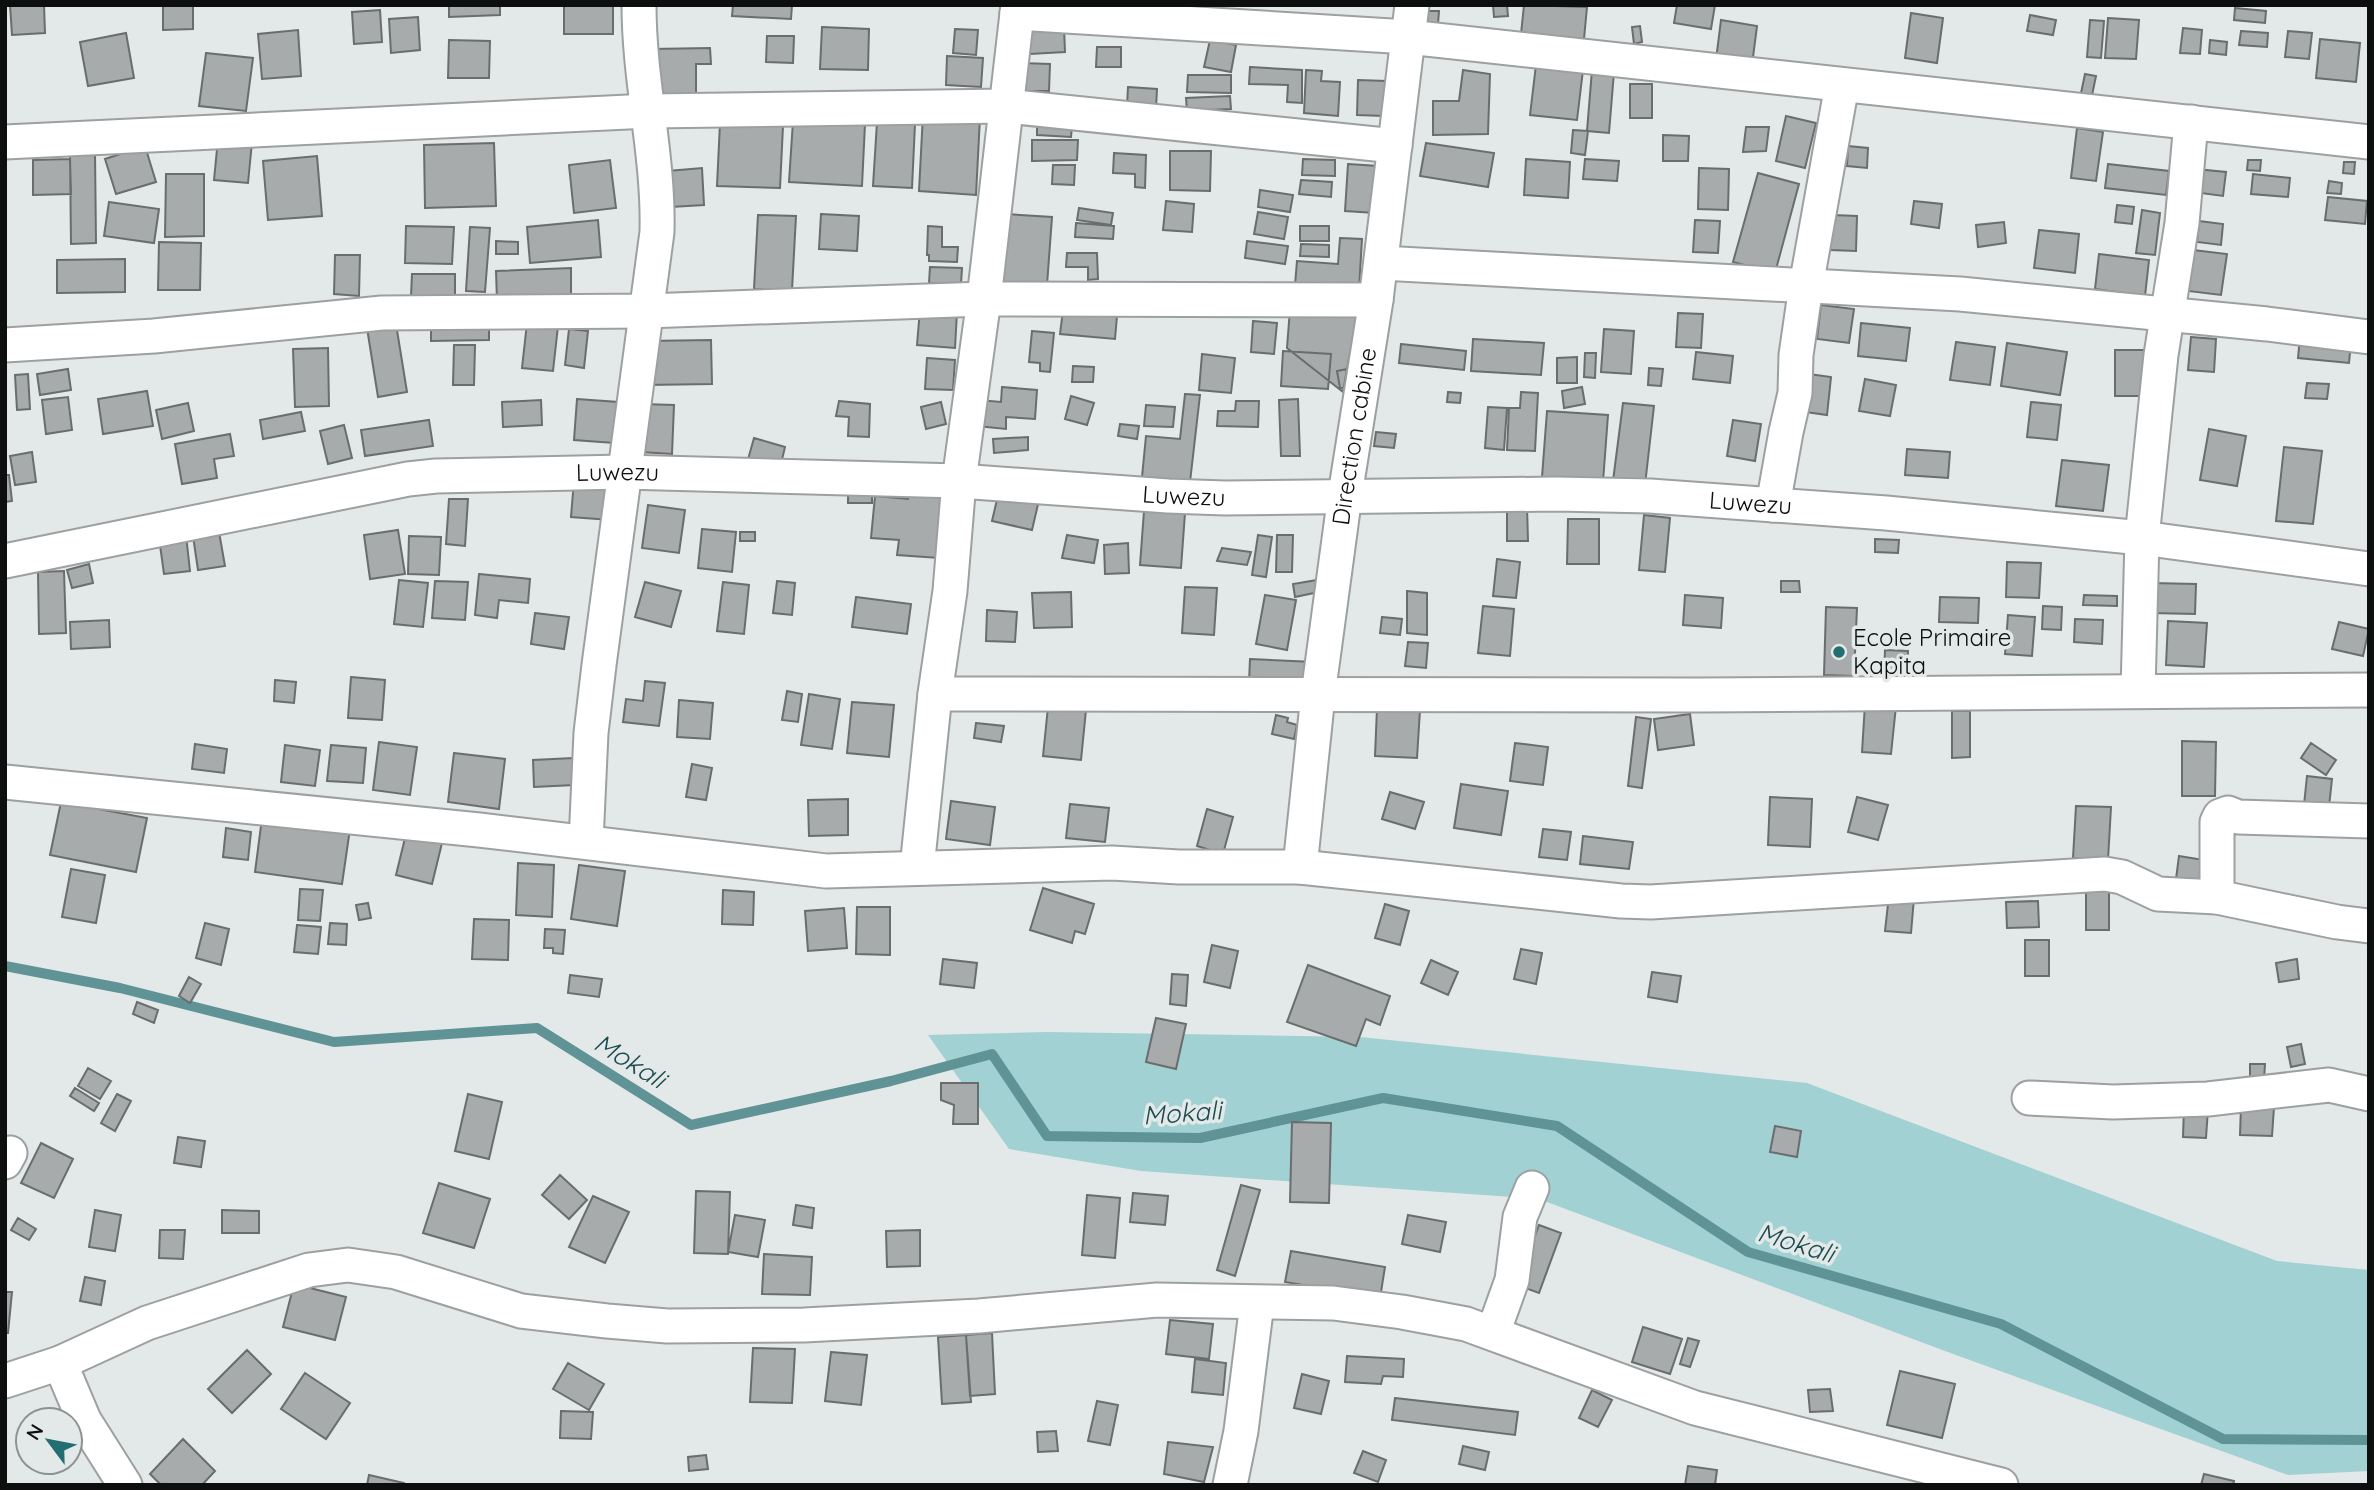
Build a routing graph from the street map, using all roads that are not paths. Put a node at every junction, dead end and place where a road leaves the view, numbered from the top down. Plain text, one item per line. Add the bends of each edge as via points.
1 (639, 5) edge
2 (1018, 9) edge
3 (1410, 21) edge
4 (1842, 85) junction
5 (1006, 106) junction
6 (649, 111) junction
7 (2192, 122) junction
8 (5, 142) edge
9 (2369, 142) edge
10 (1395, 146) junction
11 (1381, 263) junction
12 (1806, 286) junction
13 (984, 299) junction
14 (1376, 300) junction
15 (646, 311) junction
16 (2168, 315) junction
17 (2369, 337) edge
18 (5, 345) edge
19 (623, 472) junction
20 (958, 481) junction
21 (1345, 495) junction
22 (1773, 505) junction
23 (2142, 538) junction
24 (5, 561) edge
25 (2369, 569) edge
26 (2369, 690) edge
27 (2138, 691) junction
28 (935, 694) junction
29 (1318, 695) junction
30 (5, 782) edge
31 (2369, 821) edge
32 (586, 842) junction
33 (1300, 867) junction
34 (917, 868) junction
35 (2217, 897) junction
36 (2369, 926) edge
37 (2369, 1094) edge
38 (2029, 1098) dead end
39 (1532, 1188) dead end
40 (1257, 1303) junction
41 (1493, 1334) junction
42 (60, 1363) junction
43 (5, 1381) edge
44 (125, 1485) edge
45 (1230, 1485) edge
46 (2001, 1485) edge

1 - 6 street via 640,58
2 - 3 street
2 - 5 street
3 - 4 street
3 - 10 street, Direction cabine
4 - 7 street
4 - 12 street
5 - 6 street
5 - 10 street
5 - 13 street
6 - 8 street
6 - 15 street via 657,233
7 - 9 street
7 - 16 street
10 - 11 street, Direction cabine
11 - 12 street
11 - 14 street, Direction cabine
12 - 16 street via 1960,294
12 - 22 street via 1795,393
13 - 14 street
13 - 15 street
13 - 20 street
14 - 21 street, Direction cabine
15 - 18 street via 382,313 154,336
15 - 19 street
16 - 17 street
16 - 23 street
19 - 20 street, Luwezu
19 - 24 street, Luwezu via 408,479
19 - 32 street via 591,733
20 - 21 street, Luwezu via 1168,496 1274,499
20 - 28 street via 951,579
21 - 22 street, Luwezu via 1601,494
21 - 29 street, Direction cabine
22 - 23 street, Luwezu
23 - 25 street, Luwezu
23 - 27 street
26 - 27 street
27 - 29 street
28 - 29 street
28 - 34 street
29 - 33 street, Direction cabine
30 - 32 street
31 - 35 street via 2220,816
32 - 34 street via 826,871
33 - 34 street via 1112,863
33 - 35 street via 1641,902 2105,874 2158,894
35 - 36 street
37 - 38 street via 2329,1085 2208,1099
39 - 41 street via 1520,1217 1515,1269
40 - 41 street via 1333,1303 1402,1312
40 - 42 street via 1157,1300 979,1316 667,1326 521,1311 396,1272 348,1265 309,1270 147,1323
40 - 45 street
41 - 46 street via 1695,1408
42 - 43 street
42 - 44 street via 84,1420

